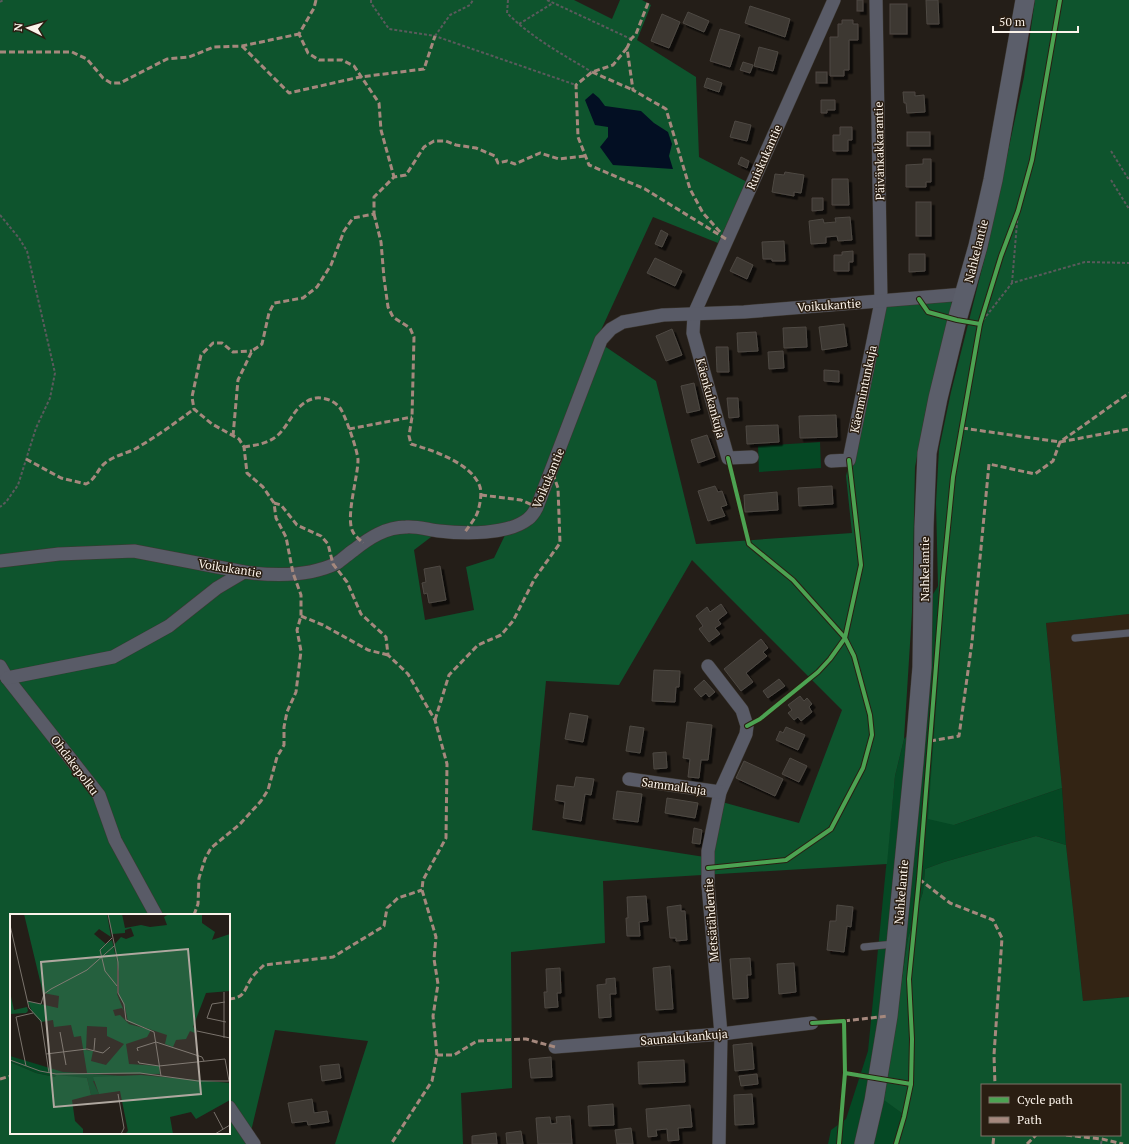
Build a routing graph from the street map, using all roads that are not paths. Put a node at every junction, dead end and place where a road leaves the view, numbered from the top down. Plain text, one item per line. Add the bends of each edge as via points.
1 (834, 0) edge
2 (876, 0) edge
3 (1025, 0) edge
4 (965, 294) junction
5 (881, 302) junction
6 (694, 314) junction
7 (752, 457) dead end
8 (831, 461) dead end
9 (0, 561) edge
10 (244, 572) junction
11 (1129, 633) edge
12 (1075, 638) dead end
13 (0, 666) edge
14 (708, 666) dead end
15 (4, 678) edge
16 (629, 779) dead end
17 (720, 792) junction
18 (155, 914) edge
19 (896, 944) junction
20 (864, 947) dead end
21 (812, 1023) dead end
22 (721, 1034) junction
23 (555, 1047) dead end
24 (230, 1108) edge
25 (254, 1144) edge
26 (719, 1144) edge
27 (864, 1144) edge

1 - 6 street, Ruiskukantie
2 - 5 street, Päivänkakkarantie
3 - 4 main road, Nahkelantie via 993,180
4 - 5 street, Voikukantie
4 - 19 main road, Nahkelantie via 938,398 927,453 922,667
5 - 6 street, Voikukantie
5 - 8 street, Käenmintunkuja via 849,460
6 - 7 street, Käenkukankuja via 693,333 728,458
6 - 10 street, Voikukantie via 663,315 622,322 611,328 601,340 537,507 529,519 510,528 486,532 406,527 385,530 338,562 321,569 298,573
9 - 10 street, Voikukantie via 59,554 134,551
10 - 15 street via 218,588 169,626 113,657
11 - 12 lane
13 - 15 street, Ohdakepolku
14 - 17 street, Metsätähdentie via 742,710 747,726 746,734
15 - 18 street, Ohdakepolku via 99,795 115,840
16 - 17 street, Sammalkuja
17 - 22 street, Metsätähdentie via 708,862
19 - 20 lane
19 - 27 main road, Nahkelantie via 888,1016
21 - 22 street, Saunakukankuja
22 - 23 street, Saunakukankuja
22 - 26 street, Metsätähdentie
24 - 25 street

